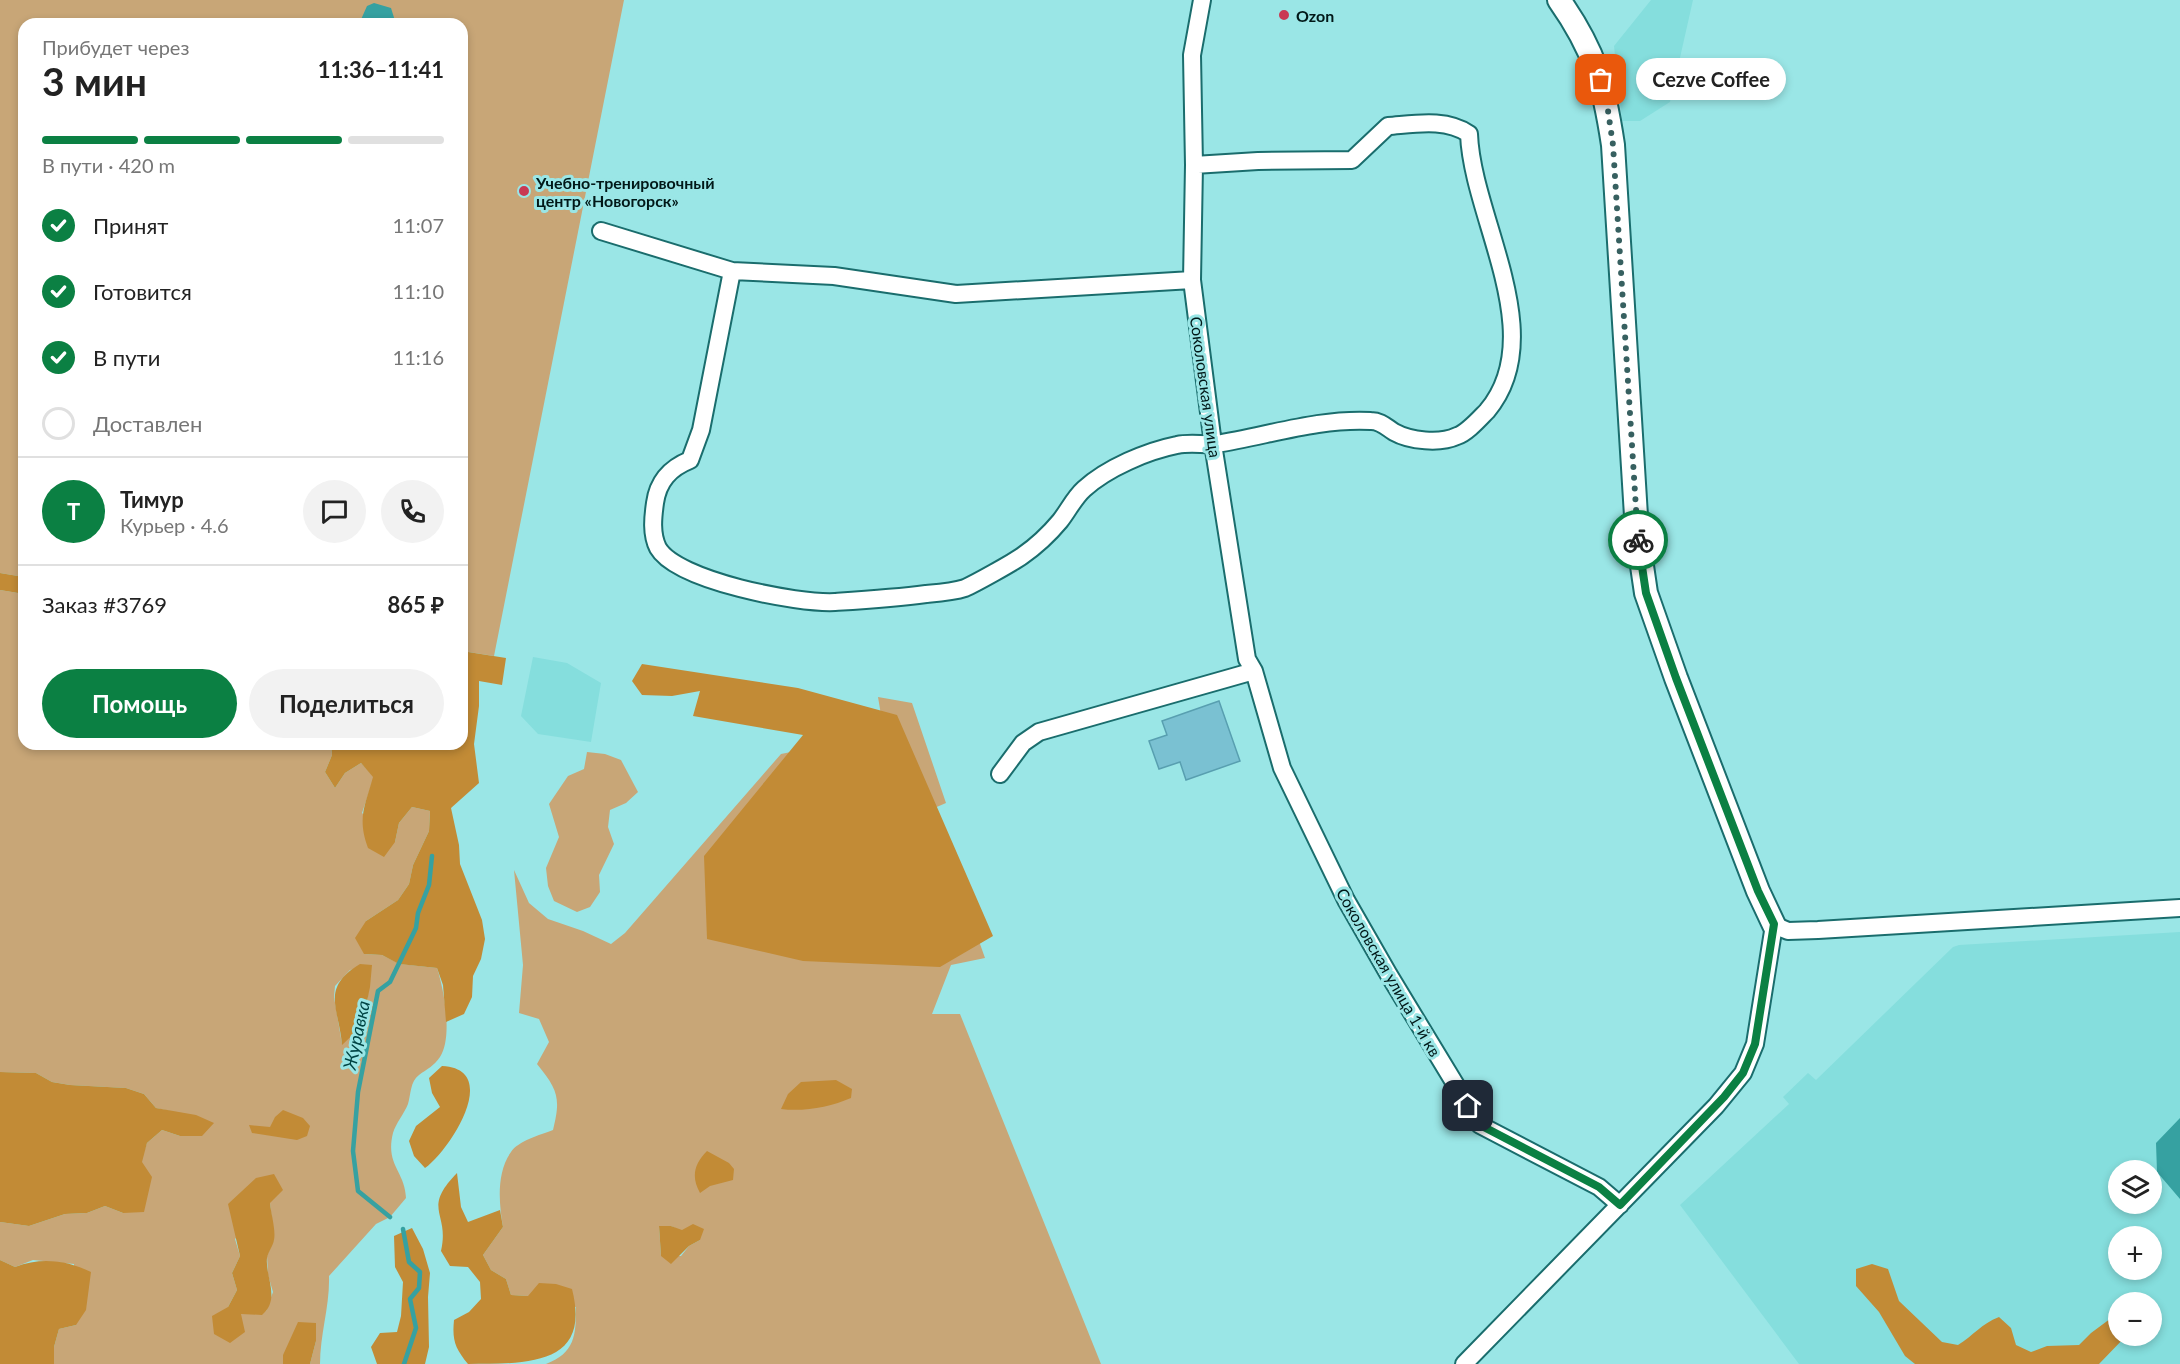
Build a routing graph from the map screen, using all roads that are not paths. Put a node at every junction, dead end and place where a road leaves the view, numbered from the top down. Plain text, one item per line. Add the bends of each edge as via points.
1 (1202, 0) edge
2 (1559, 0) edge
3 (1194, 165) junction
4 (601, 231) dead end
5 (732, 272) junction
6 (1192, 280) junction
7 (1213, 444) junction
8 (1254, 672) junction
9 (1282, 768) joint
10 (1000, 774) dead end
11 (2180, 908) edge
12 (1774, 924) junction
13 (1620, 1205) junction
14 (1464, 1364) edge

1 - 3 street, Соколовская улица via 1193,41
2 - 12 street via 1596,62 1606,97 1613,145 1637,532 1646,593 1758,891
3 - 6 street, Соколовская улица
3 - 7 street via 1352,160 1388,126 1457,126 1469,134 1476,185 1510,310 1512,347 1503,386 1487,411 1458,436 1414,440 1381,422 1370,421 1310,425
4 - 5 street
5 - 6 street via 834,276 956,294
5 - 7 street via 701,430 690,460 663,479 652,525 658,547 671,561 694,574 811,602 965,588 1021,557 1058,524 1083,490 1136,456 1180,444
6 - 7 street, Соколовская улица
7 - 8 street, Соколовская улица via 1246,660
8 - 9 street, Соколовская улица
8 - 10 street via 1038,732 1023,743
9 - 13 street, Соколовская улица 1-й кв via 1346,900 1480,1125 1599,1187
11 - 12 street via 1818,930 1788,931
12 - 13 street via 1755,1044 1743,1073
13 - 14 street

